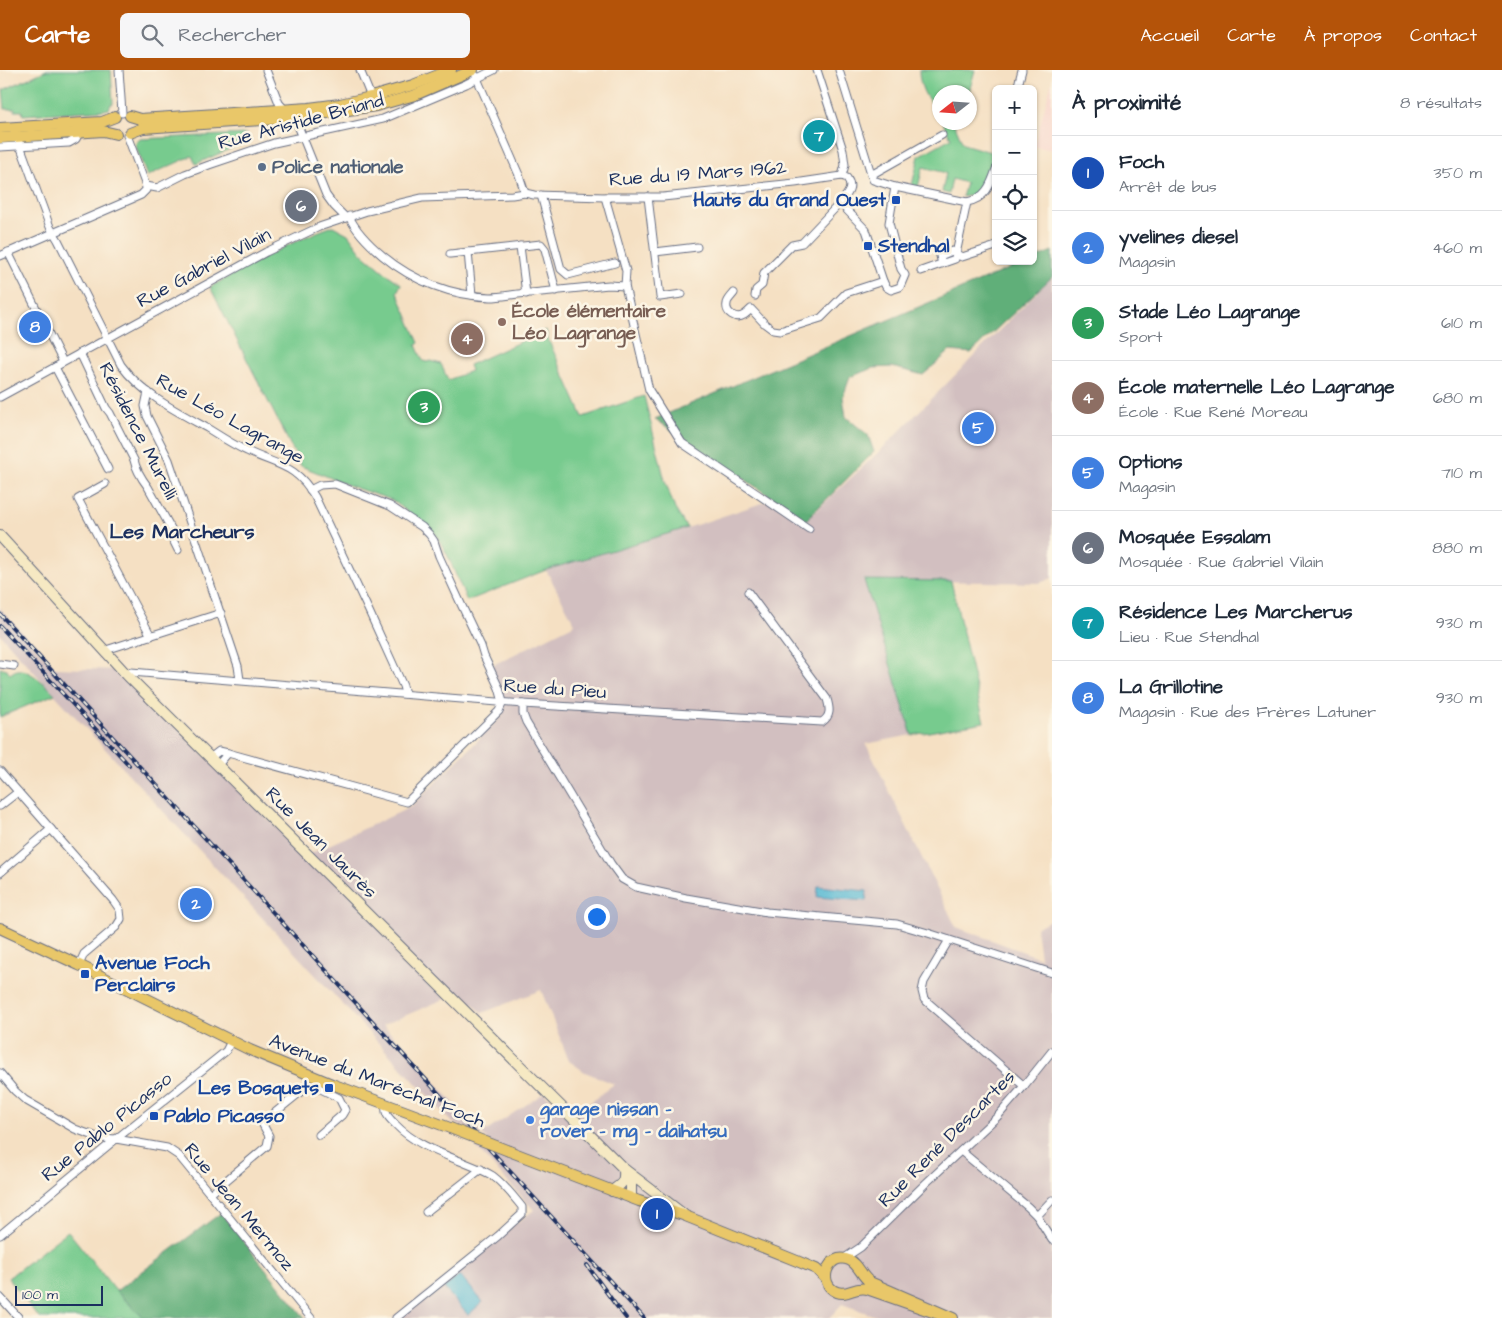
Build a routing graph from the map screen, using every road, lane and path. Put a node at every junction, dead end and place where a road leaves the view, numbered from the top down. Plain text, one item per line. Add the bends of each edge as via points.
1 (119, 70) edge
2 (266, 70) edge
3 (360, 70) edge
4 (451, 70) edge
5 (494, 70) edge
6 (817, 70) edge
7 (839, 70) edge
8 (1022, 70) edge
9 (474, 73) edge
10 (1019, 85) edge
11 (371, 97) junction
12 (340, 104) junction
13 (284, 110) junction
14 (122, 116) junction
15 (298, 119) junction
16 (230, 123) junction
17 (7, 132) edge
18 (124, 134) junction
19 (942, 135) dead end
20 (302, 137) junction
21 (0, 147) edge
22 (871, 175) junction
23 (994, 175) edge
24 (842, 176) junction
25 (146, 186) junction
26 (895, 186) junction
27 (525, 193) junction
28 (541, 195) junction
29 (605, 197) junction
30 (648, 197) junction
31 (967, 202) junction
32 (840, 203) junction
33 (347, 217) junction
34 (53, 232) junction
35 (520, 246) junction
36 (697, 247) dead end
37 (992, 247) edge
38 (8, 252) junction
39 (468, 252) junction
40 (655, 252) junction
41 (450, 254) dead end
42 (956, 254) junction
43 (0, 256) edge
44 (615, 263) dead end
45 (920, 271) dead end
46 (883, 282) junction
47 (625, 286) junction
48 (556, 291) junction
49 (734, 293) dead end
50 (526, 294) junction
51 (682, 294) dead end
52 (472, 295) junction
53 (755, 296) dead end
54 (107, 340) junction
55 (80, 353) junction
56 (64, 362) junction
57 (55, 367) junction
58 (148, 392) junction
59 (0, 397) edge
60 (108, 468) dead end
61 (105, 484) dead end
62 (310, 490) junction
63 (809, 529) dead end
64 (0, 536) edge
65 (178, 550) dead end
66 (748, 592) dead end
67 (221, 613) junction
68 (151, 636) junction
69 (106, 650) junction
70 (0, 664) edge
71 (14, 666) dead end
72 (127, 675) junction
73 (240, 680) junction
74 (405, 694) junction
75 (503, 702) junction
76 (524, 704) junction
77 (228, 754) junction
78 (210, 758) junction
79 (218, 765) junction
80 (0, 771) edge
81 (18, 792) junction
82 (0, 806) edge
83 (50, 829) junction
84 (0, 873) edge
85 (0, 928) edge
86 (949, 940) junction
87 (79, 965) junction
88 (1052, 973) edge
89 (231, 1042) junction
90 (1052, 1051) edge
91 (0, 1073) edge
92 (1024, 1086) junction
93 (387, 1104) junction
94 (319, 1135) dead end
95 (116, 1139) junction
96 (961, 1151) junction
97 (480, 1169) junction
98 (624, 1169) junction
99 (642, 1182) junction
100 (612, 1191) junction
101 (210, 1194) junction
102 (635, 1199) junction
103 (1052, 1200) edge
104 (426, 1212) dead end
105 (683, 1215) junction
106 (1037, 1216) junction
107 (0, 1235) edge
108 (1052, 1240) edge
109 (753, 1242) junction
110 (861, 1247) junction
111 (838, 1260) junction
112 (858, 1269) junction
113 (826, 1279) junction
114 (854, 1289) junction
115 (0, 1297) edge
116 (18, 1318) edge
117 (311, 1318) edge
118 (396, 1318) edge
119 (952, 1318) edge

1 - 14 street
2 - 13 street
3 - 11 street
4 - 11 main road
5 - 9 street, Rue Aristide Briand
6 - 24 street via 843,150 845,165
7 - 22 street
8 - 10 street
9 - 15 main road via 385,104
9 - 20 street, Rue Aristide Briand via 383,119
9 - 27 street
11 - 12 main road
12 - 13 main road
12 - 15 main road
13 - 14 main road via 140,119
13 - 15 street
13 - 16 main road
14 - 17 main road via 102,122
14 - 18 main road via 134,125
14 - 18 main road via 112,126
15 - 16 main road
15 - 20 street
16 - 18 main road via 141,128
17 - 18 main road via 108,131
17 - 21 street
17 - 34 street, Rue Léo Lagrange
18 - 25 street
19 - 22 street
20 - 25 street, Rue Aristide Briand via 228,157 157,188
20 - 33 street via 326,195
22 - 26 street via 873,180
23 - 31 street via 985,192
24 - 30 street, Rue du 19 Mars 1962
24 - 32 street via 849,181 850,188
25 - 34 street, Rue Aristide Briand via 141,195
26 - 31 street
26 - 46 street via 888,223 904,275 903,282 896,289 891,290
27 - 28 street, Rue du 19 Mars 1962
27 - 33 street, Rue Gabriel Vilain via 422,198
28 - 29 street, Rue du 19 Mars 1962
28 - 44 street via 561,268 568,274
29 - 30 street, Rue du 19 Mars 1962
29 - 47 street via 626,272
30 - 40 street
31 - 42 street
32 - 46 street via 866,230
32 - 53 street via 802,243 792,245 764,273 762,285
33 - 52 street via 355,229 398,268 449,291
33 - 54 street, Rue Gabriel Vilain via 266,252
34 - 38 street, Rue Aristide Briand
34 - 54 street, Rue Léo Lagrange
35 - 39 street
35 - 48 street via 543,245
35 - 50 street
36 - 40 street
37 - 42 street via 962,257
38 - 43 street, Rue Aristide Briand
38 - 56 street
39 - 41 street
39 - 52 street
40 - 51 street via 660,297
42 - 45 street via 955,259
46 - 49 street via 846,293 821,318 780,331 765,324 751,309 738,317 728,312 727,301
47 - 48 street
47 - 63 street via 649,390 682,443
48 - 50 street
50 - 52 street
54 - 55 street, Rue Gabriel Vilain
54 - 58 street, Rue Léo Lagrange via 121,365
55 - 56 street, Rue Gabriel Vilain
55 - 65 street, Résidence Murelli via 143,481 173,532
56 - 57 street, Rue Gabriel Vilain
57 - 59 street, Rue Gabriel Vilain
57 - 60 street
58 - 62 street, Rue Léo Lagrange via 247,452 298,474
58 - 67 street via 147,416 169,460
61 - 68 street via 78,499
62 - 74 street, Rue Léo Lagrange via 372,617
62 - 75 street via 320,485 335,484 390,506 429,534 478,638
64 - 69 main road, Rue Jean Jaurès
66 - 76 street, Rue du Pieu via 827,700 830,712 822,722
67 - 68 street
67 - 73 street
68 - 69 street
69 - 72 main road, Rue Jean Jaurès
70 - 71 street
72 - 73 street, Rue du Pieu via 130,672
72 - 78 main road, Rue Jean Jaurès
73 - 74 street, Rue du Pieu
74 - 75 street, Rue du Pieu
75 - 76 street, Rue du Pieu
75 - 77 street via 499,711 407,802
76 - 86 street via 526,722 611,864 631,885 767,912 897,924
77 - 78 street via 219,751
77 - 79 street
78 - 79 main road, Rue Jean Jaurès
79 - 98 main road, Rue Jean Jaurès
80 - 81 street
81 - 82 street
81 - 83 street
83 - 84 street
83 - 87 street via 120,910 121,919 116,927 84,954
85 - 87 main road, Avenue du Maréchal Foch
86 - 88 street
86 - 92 street via 924,982 924,999
87 - 89 main road, Avenue du Maréchal Foch
89 - 93 main road, Avenue du Maréchal Foch
89 - 95 street, Rue Pablo Picasso via 226,1051
90 - 92 street, Rue René Descartes
91 - 95 street, Rue Jean Mermoz via 25,1100 69,1125 100,1138
92 - 96 street, Rue René Descartes
93 - 97 street via 388,1117 408,1136
93 - 100 main road, Avenue du Maréchal Foch, bridge
94 - 101 street via 345,1110 339,1098 315,1086 308,1086 262,1123 269,1136 267,1146
95 - 101 street, Rue Jean Mermoz via 167,1148 179,1156
95 - 107 street, Rue Pablo Picasso
96 - 106 street
96 - 110 street, Rue René Descartes
97 - 104 street
97 - 118 street via 508,1189 522,1207 522,1214
98 - 99 main road, Rue Jean Jaurès
98 - 100 main road via 624,1180
98 - 102 main road
99 - 102 main road via 642,1190
99 - 105 main road, Rue Jean Jaurès
100 - 102 main road, Avenue du Maréchal Foch
101 - 117 street, Rue Jean Mermoz
102 - 105 main road, Avenue du Maréchal Foch
103 - 106 street
105 - 109 main road, Avenue du Maréchal Foch
106 - 108 street
109 - 111 main road, Avenue du Maréchal Foch via 814,1262
109 - 113 main road, Avenue du Maréchal Foch via 812,1267
110 - 111 street, Rue René Descartes
110 - 112 street
111 - 112 main road via 852,1261
111 - 113 main road via 827,1268
112 - 114 main road via 859,1281
112 - 119 main road via 875,1284
113 - 114 main road via 835,1291 845,1293
114 - 119 main road via 876,1291
115 - 116 street

